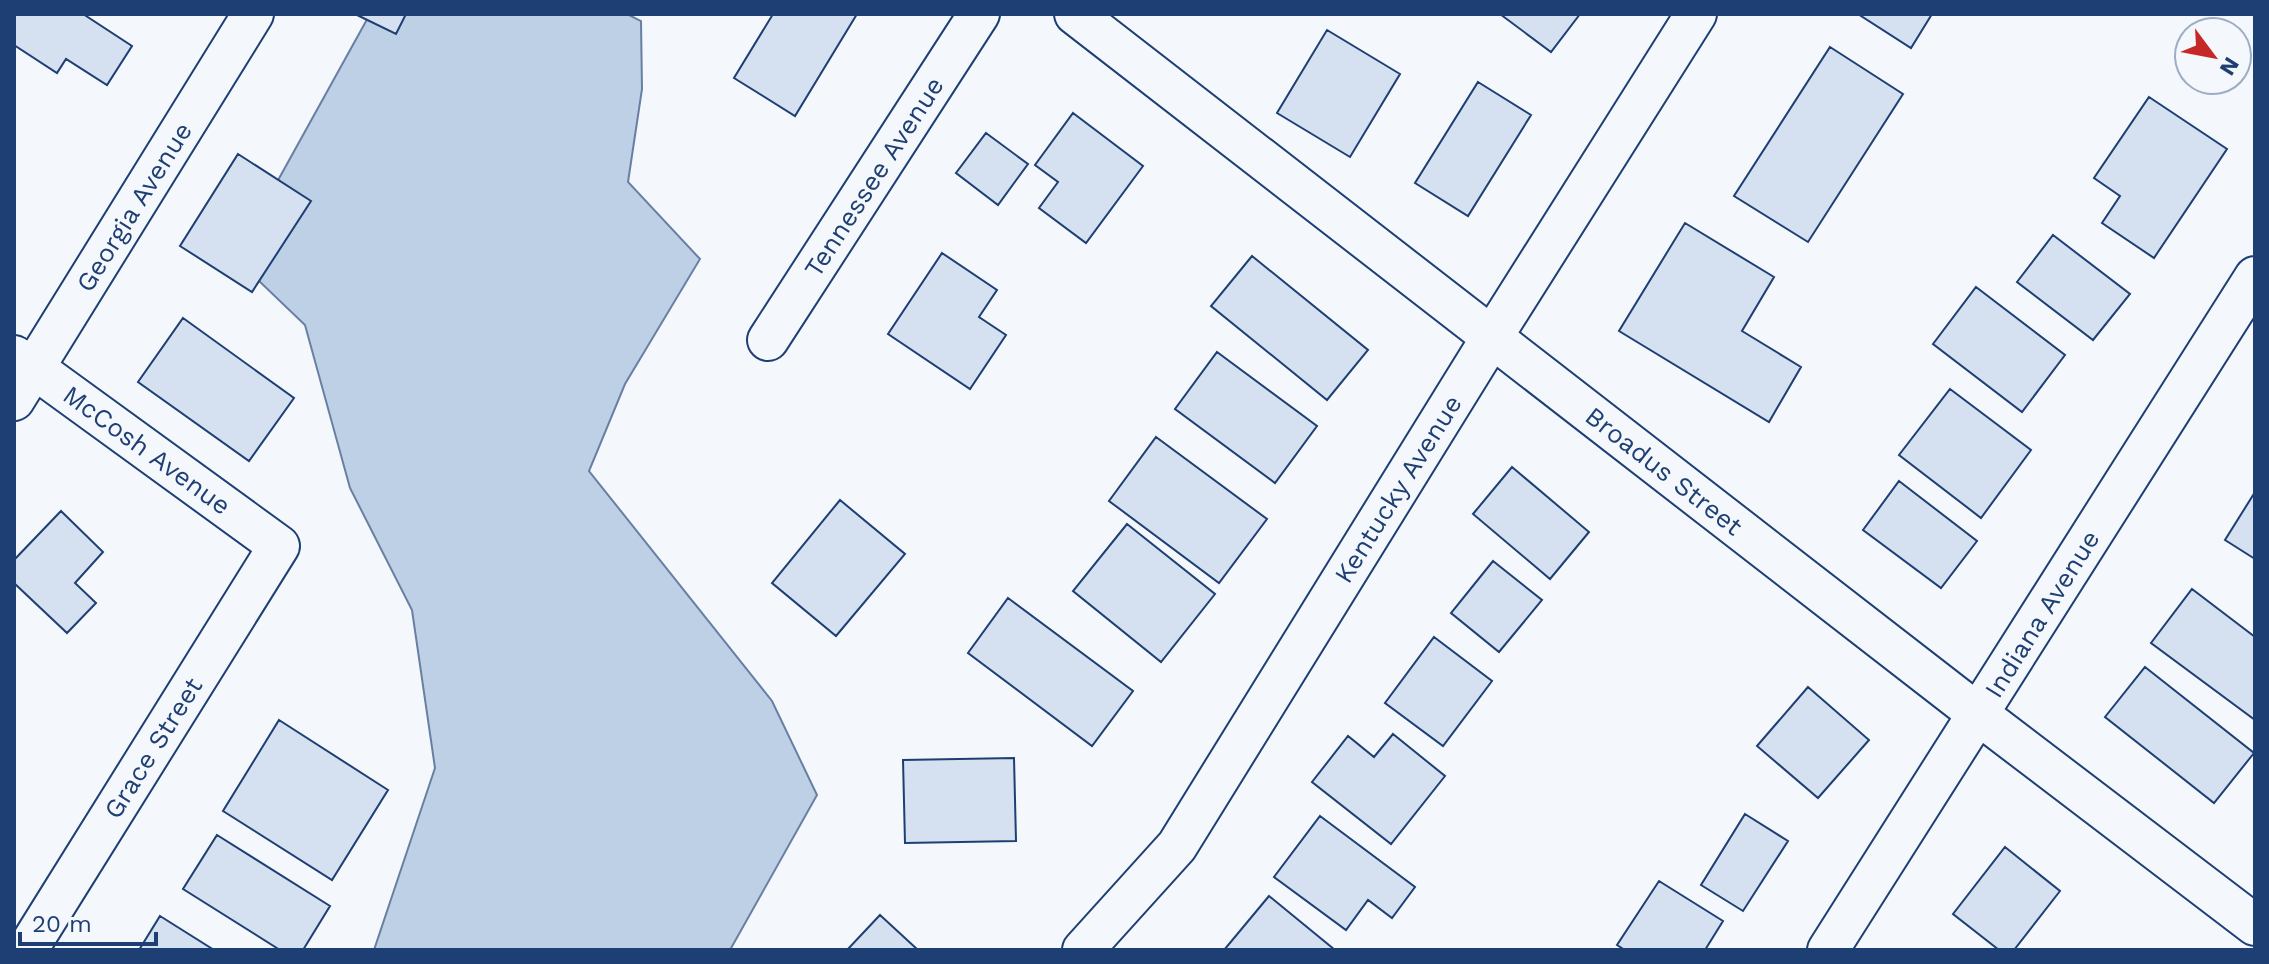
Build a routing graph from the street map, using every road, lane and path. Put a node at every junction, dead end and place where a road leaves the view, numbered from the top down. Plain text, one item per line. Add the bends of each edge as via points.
1 (253, 14) edge
2 (979, 14) edge
3 (1075, 14) edge
4 (1696, 14) edge
5 (2255, 277) edge
6 (1492, 337) junction
7 (768, 340) dead end
8 (21, 375) edge
9 (279, 546) joint
10 (1978, 714) junction
11 (2255, 925) edge
12 (27, 950) edge
13 (1083, 950) edge
14 (1828, 950) edge

1 - 8 street, Georgia Avenue
2 - 7 street, Tennessee Avenue
3 - 6 street, Broadus Street
4 - 6 street, Kentucky Avenue
5 - 10 street, Indiana Avenue
6 - 10 street, Broadus Street
6 - 13 street, Kentucky Avenue via 1177,846
8 - 9 street, McCosh Avenue
9 - 12 street, Grace Street
10 - 11 street, Broadus Street
10 - 14 street, Indiana Avenue

